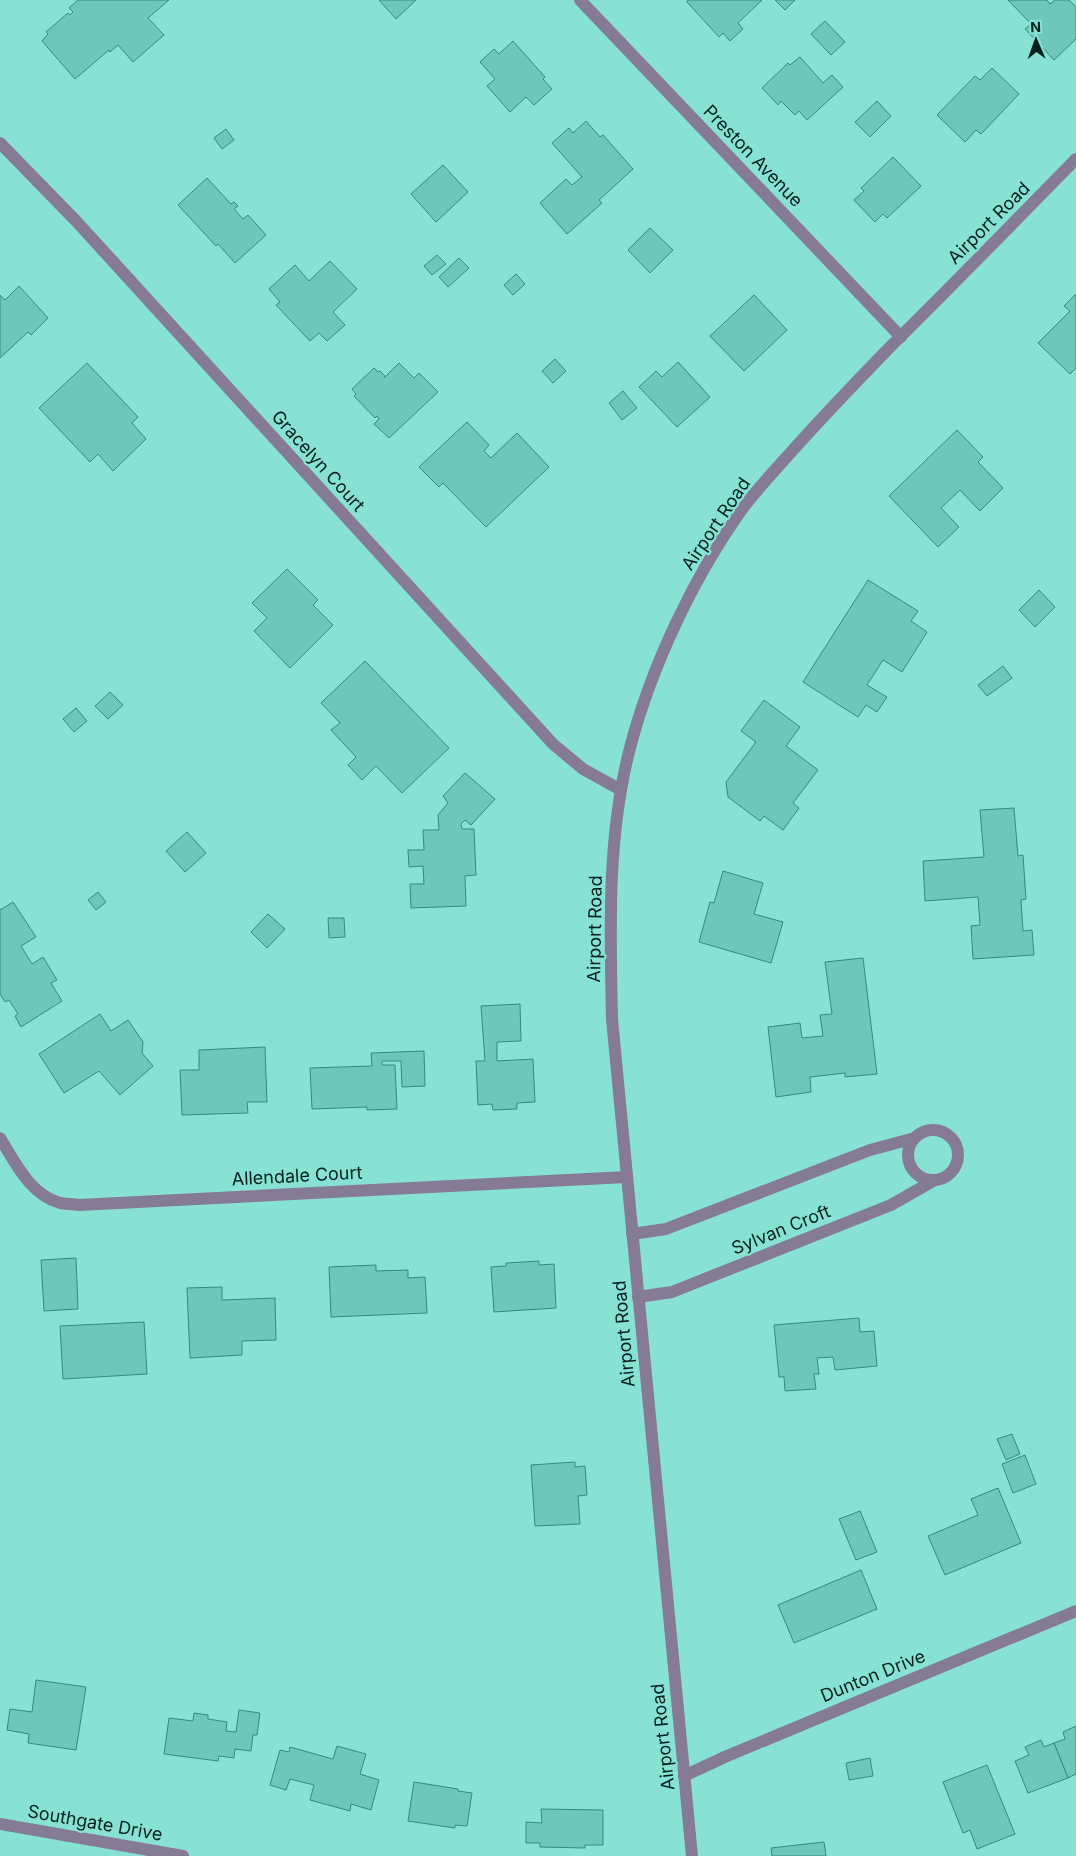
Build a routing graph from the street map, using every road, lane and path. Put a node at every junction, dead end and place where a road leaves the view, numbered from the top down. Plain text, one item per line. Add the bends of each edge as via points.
1 (580, 0) edge
2 (0, 143) edge
3 (1076, 160) edge
4 (901, 336) junction
5 (621, 790) junction
6 (0, 1138) edge
7 (914, 1138) junction
8 (627, 1178) junction
9 (933, 1181) junction
10 (632, 1234) junction
11 (638, 1297) junction
12 (1076, 1611) edge
13 (684, 1776) junction
14 (0, 1824) edge
15 (183, 1856) edge
16 (692, 1856) edge

1 - 4 street, Preston Avenue
2 - 5 street, Gracelyn Court via 84,230 553,744 583,769
3 - 4 street, Airport Road
4 - 5 street, Airport Road via 774,471 718,547 687,602 654,674 630,749
5 - 8 street, Airport Road via 610,920 612,1019
6 - 8 street, Allendale Court via 25,1179 42,1194 59,1202 79,1205
7 - 9 street via 907,1155 909,1165 915,1173
7 - 9 street, Sylvan Croft via 932,1130 950,1137 956,1145 958,1155 951,1173
7 - 10 street, Sylvan Croft via 870,1150 666,1229
8 - 10 street, Airport Road
9 - 11 street, Sylvan Croft via 891,1205 672,1292
10 - 11 street, Airport Road
11 - 13 street, Airport Road
12 - 13 street, Dunton Drive
13 - 16 street, Airport Road
14 - 15 street, Southgate Drive

